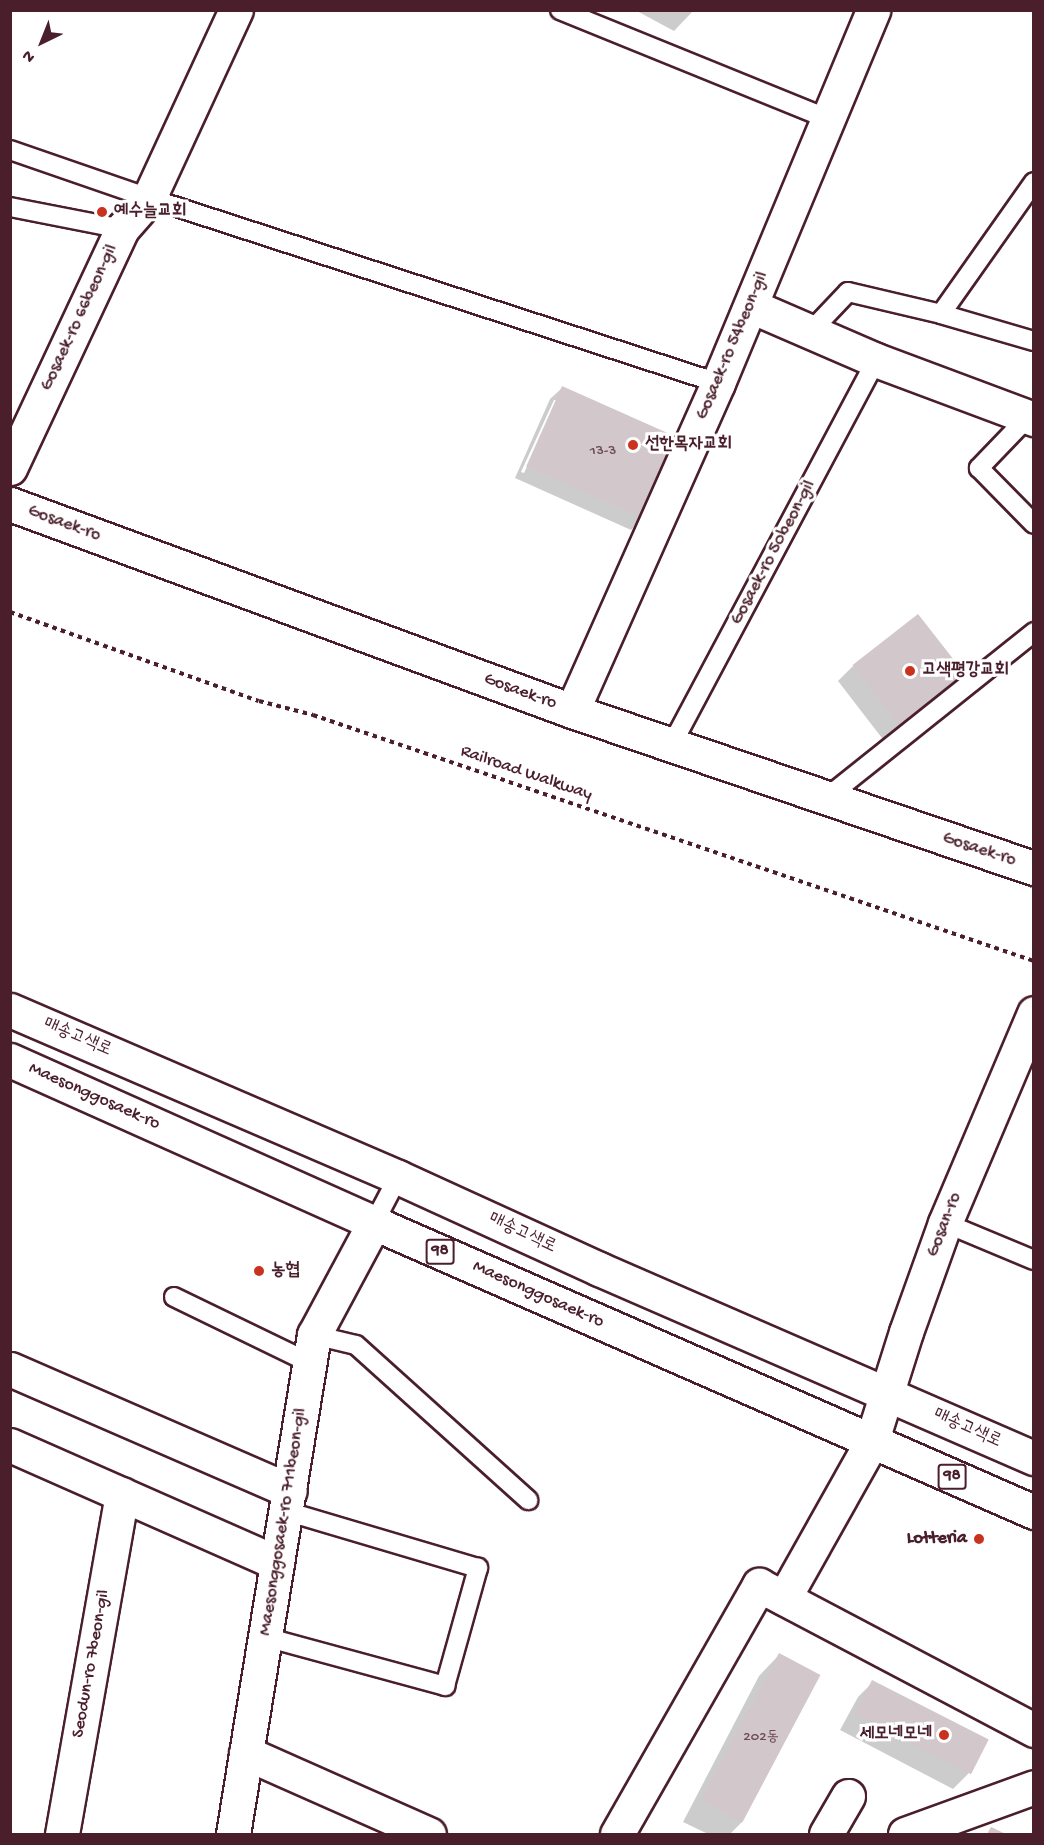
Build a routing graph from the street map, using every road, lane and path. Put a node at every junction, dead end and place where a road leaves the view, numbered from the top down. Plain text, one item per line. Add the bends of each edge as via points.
1 (236, 10) edge
2 (560, 10) edge
3 (873, 10) edge
4 (828, 119) junction
5 (10, 150) edge
6 (1034, 182) edge
7 (149, 198) junction
8 (10, 207) edge
9 (122, 229) junction
10 (751, 306) junction
11 (941, 314) junction
12 (812, 330) junction
13 (1034, 341) edge
14 (876, 360) junction
15 (718, 383) junction
16 (1031, 418) edge
17 (10, 468) edge
18 (10, 504) edge
19 (1034, 524) edge
20 (10, 612) edge
21 (1034, 632) edge
22 (572, 711) junction
23 (671, 746) junction
24 (825, 799) junction
25 (1034, 868) edge
26 (1034, 961) edge
27 (10, 1010) edge
28 (1034, 1013) edge
29 (10, 1060) edge
30 (398, 1177) junction
31 (374, 1223) junction
32 (945, 1223) junction
33 (1034, 1260) edge
34 (174, 1297) dead end
35 (312, 1349) junction
36 (10, 1369) edge
37 (886, 1394) junction
38 (871, 1443) junction
39 (10, 1445) edge
40 (1034, 1458) edge
41 (122, 1494) junction
42 (528, 1500) dead end
43 (288, 1501) junction
44 (1034, 1512) edge
45 (278, 1563) junction
46 (784, 1598) junction
47 (266, 1637) junction
48 (1034, 1730) edge
49 (246, 1753) junction
50 (1034, 1786) edge
51 (848, 1796) dead end
52 (62, 1834) edge
53 (233, 1834) edge
54 (429, 1834) edge
55 (617, 1834) edge
56 (826, 1834) edge
57 (905, 1834) edge

1 - 7 street, Gosaek-ro 66beon-gil
2 - 4 lane
3 - 4 street, Gosaek-ro 54beon-gil
4 - 10 street, Gosaek-ro 54beon-gil
5 - 7 lane
6 - 11 lane
7 - 9 street, Gosaek-ro 66beon-gil
7 - 15 lane
8 - 9 lane
9 - 17 street, Gosaek-ro 66beon-gil
10 - 12 street
10 - 15 street, Gosaek-ro 54beon-gil
11 - 12 lane via 848,292
11 - 13 lane
12 - 14 street
14 - 16 street
14 - 23 lane, Gosaek-ro 50beon-gil
15 - 22 street, Gosaek-ro 54beon-gil
16 - 19 lane via 979,468
18 - 22 street, Gosaek-ro
20 - 26 path, Railroad Walkway via 259,701 313,715
21 - 24 lane
22 - 23 street, Gosaek-ro
23 - 24 street, Gosaek-ro
24 - 25 street, Gosaek-ro
27 - 30 street, 매송고색로
28 - 32 street, Gosan-ro
29 - 31 street, Maesonggosaek-ro / 98
30 - 31 lane
30 - 37 street, 매송고색로
31 - 35 street, Maesonggosaek-ro 711beon-gil
31 - 38 street, Maesonggosaek-ro / 98
32 - 33 lane
32 - 37 street, Gosan-ro
34 - 35 lane
35 - 42 lane via 356,1345
35 - 43 street, Maesonggosaek-ro 711beon-gil
36 - 43 street
37 - 38 street, Gosan-ro
37 - 40 street, 매송고색로
38 - 44 street, Maesonggosaek-ro / 98
38 - 46 street, Gosan-ro
39 - 41 street
41 - 45 street
41 - 52 street, Seodun-ro 7beon-gil
43 - 45 street, Maesonggosaek-ro 711beon-gil
43 - 47 lane via 478,1568 445,1686
45 - 47 street, Maesonggosaek-ro 711beon-gil
46 - 48 street
46 - 55 street via 759,1584
47 - 49 street, Maesonggosaek-ro 711beon-gil
49 - 53 street, Maesonggosaek-ro 711beon-gil
49 - 54 street
50 - 57 street
51 - 56 street

